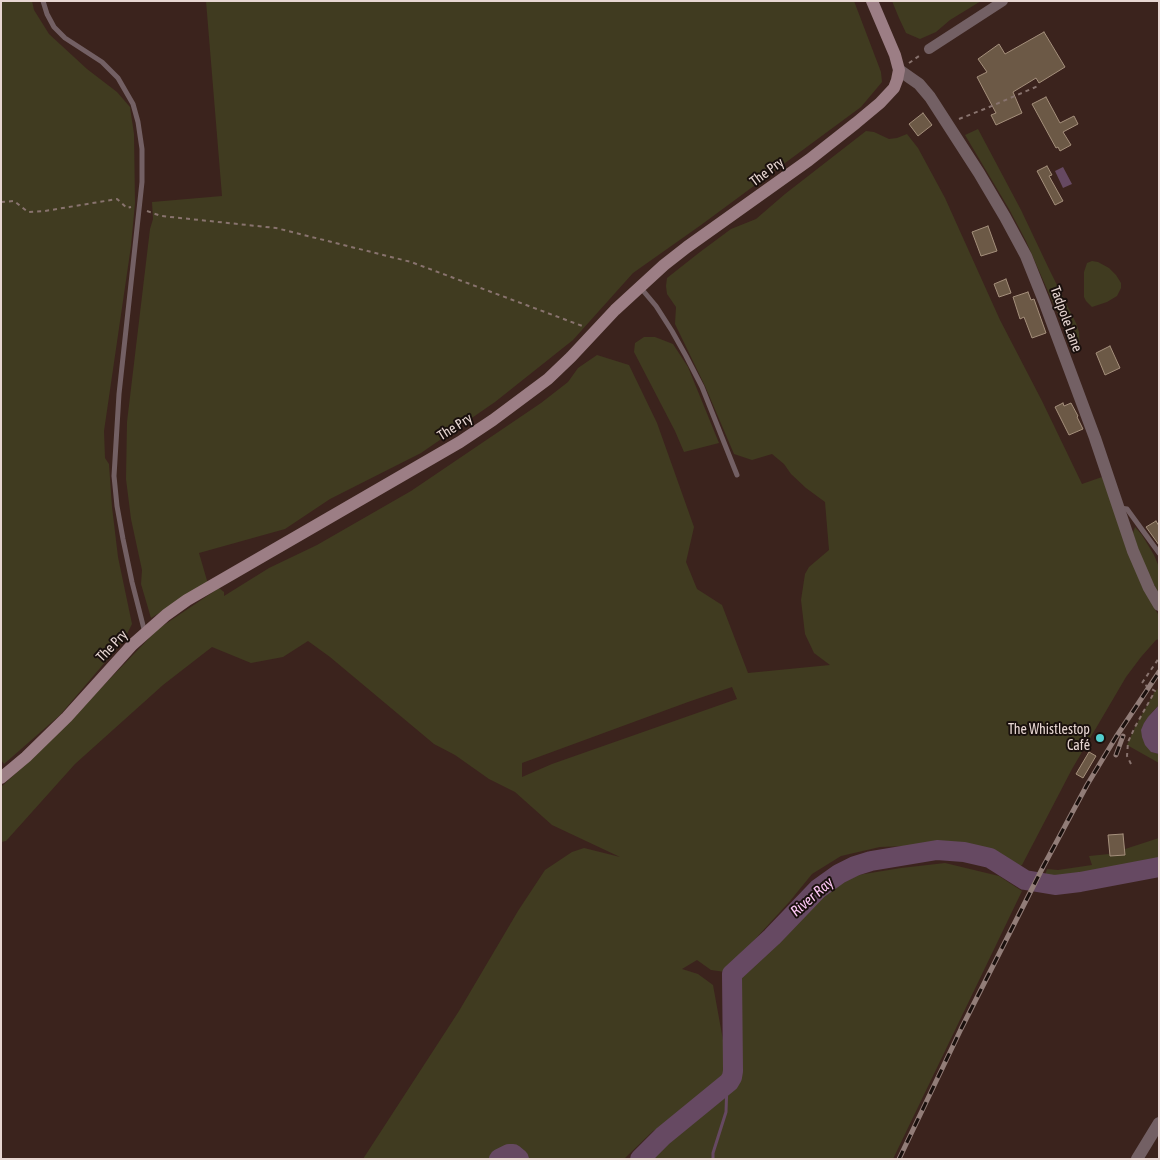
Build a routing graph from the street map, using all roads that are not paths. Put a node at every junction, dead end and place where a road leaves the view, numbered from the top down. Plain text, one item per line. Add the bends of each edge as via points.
1 (43, 1) edge
2 (872, 1) edge
3 (1003, 1) edge
4 (929, 49) road end
5 (899, 70) junction
6 (640, 287) junction
7 (737, 475) dead end
8 (1118, 508) junction
9 (1159, 553) edge
10 (1159, 605) edge
11 (145, 633) junction
12 (1, 778) edge
13 (1159, 1123) edge
14 (1137, 1159) edge

1 - 11 lane via 54,27 102,62 118,78 133,104 138,122 142,182 118,394 114,476 123,539
2 - 5 main road
3 - 4 street
5 - 6 main road, The Pry via 894,88 880,103 809,160 664,265
5 - 8 street, Tadpole Lane via 919,84 930,98 1026,256 1092,429
6 - 7 lane via 672,331 702,387
6 - 11 main road, The Pry via 548,379 493,420 187,600
8 - 9 lane via 1127,509
8 - 10 street, Tadpole Lane via 1137,563
11 - 12 main road, The Pry via 67,717
13 - 14 street

